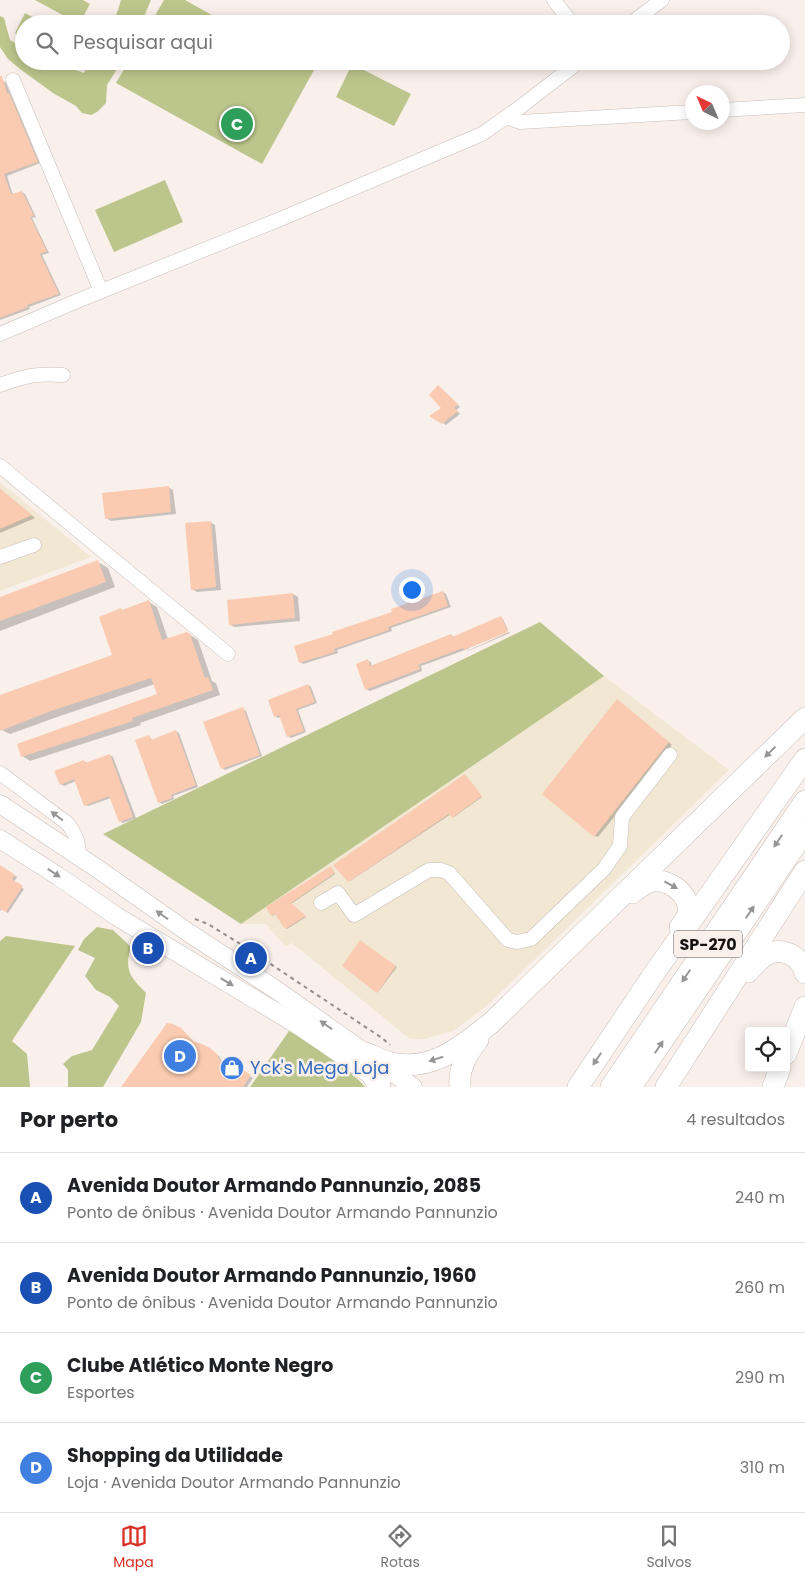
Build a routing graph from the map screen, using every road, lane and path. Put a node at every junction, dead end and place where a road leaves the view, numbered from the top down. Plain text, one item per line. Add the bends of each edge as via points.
1 (554, 0) edge
2 (662, 0) edge
3 (565, 15) edge
4 (642, 15) edge
5 (568, 70) edge
6 (13, 80) dead end
7 (805, 106) edge
8 (730, 110) edge
9 (685, 112) edge
10 (507, 117) junction
11 (101, 291) junction
12 (0, 334) edge
13 (63, 375) dead end
14 (0, 386) edge
15 (0, 466) edge
16 (34, 545) dead end
17 (0, 557) edge
18 (228, 654) dead end
19 (805, 718) edge
20 (670, 755) dead end
21 (805, 759) edge
22 (0, 773) edge
23 (805, 801) edge
24 (0, 804) edge
25 (805, 831) edge
26 (0, 839) edge
27 (79, 856) junction
28 (98, 869) junction
29 (805, 871) edge
30 (123, 887) junction
31 (78, 890) junction
32 (321, 904) dead end
33 (612, 905) junction
34 (104, 908) junction
35 (191, 926) junction
36 (186, 957) junction
37 (805, 973) edge
38 (653, 976) junction
39 (805, 988) edge
40 (803, 1014) edge
41 (710, 1018) junction
42 (491, 1023) junction
43 (790, 1045) edge
44 (366, 1053) junction
45 (401, 1064) junction
46 (779, 1072) edge
47 (380, 1083) edge
48 (414, 1087) edge
49 (460, 1087) edge
50 (578, 1087) edge
51 (611, 1087) edge
52 (631, 1087) edge
53 (666, 1087) edge
54 (773, 1087) edge

1 - 3 street
2 - 4 street
5 - 10 street
6 - 11 street
7 - 8 street
9 - 10 street via 528,122
10 - 11 street via 482,134
11 - 12 street
13 - 14 street via 42,373
15 - 18 street
16 - 17 street
19 -> 33 highway
20 - 32 street via 622,817 620,846 604,869 531,939 508,940 449,873 441,870 429,870 354,914 338,893
21 - 38 highway, SP-270
27 -> 22 street via 79,844 67,823
23 -> 51 highway, SP-270
24 - 27 main road
52 -> 25 highway, SP-270
26 -> 31 main road
27 - 28 main road
28 - 30 main road
28 - 31 main road via 96,881
29 - 41 highway, SP-270
30 - 34 main road via 109,894
35 -> 30 main road
31 - 34 main road
33 -> 38 highway via 649,882 663,881 677,888 688,903 688,914
33 - 42 highway
34 - 36 main road
35 - 36 street
44 -> 35 main road
35 - 45 path via 208,924 242,945 382,1038 398,1053
36 -> 47 main road via 301,1026
37 - 41 highway via 804,967 793,956 785,952 768,954
38 -> 50 highway, SP-270
39 - 40 highway
40 - 43 highway
41 - 53 highway, SP-270
42 -> 45 highway via 437,1060
42 - 49 highway via 467,1054
44 - 45 highway
44 - 48 main road
46 - 54 highway

